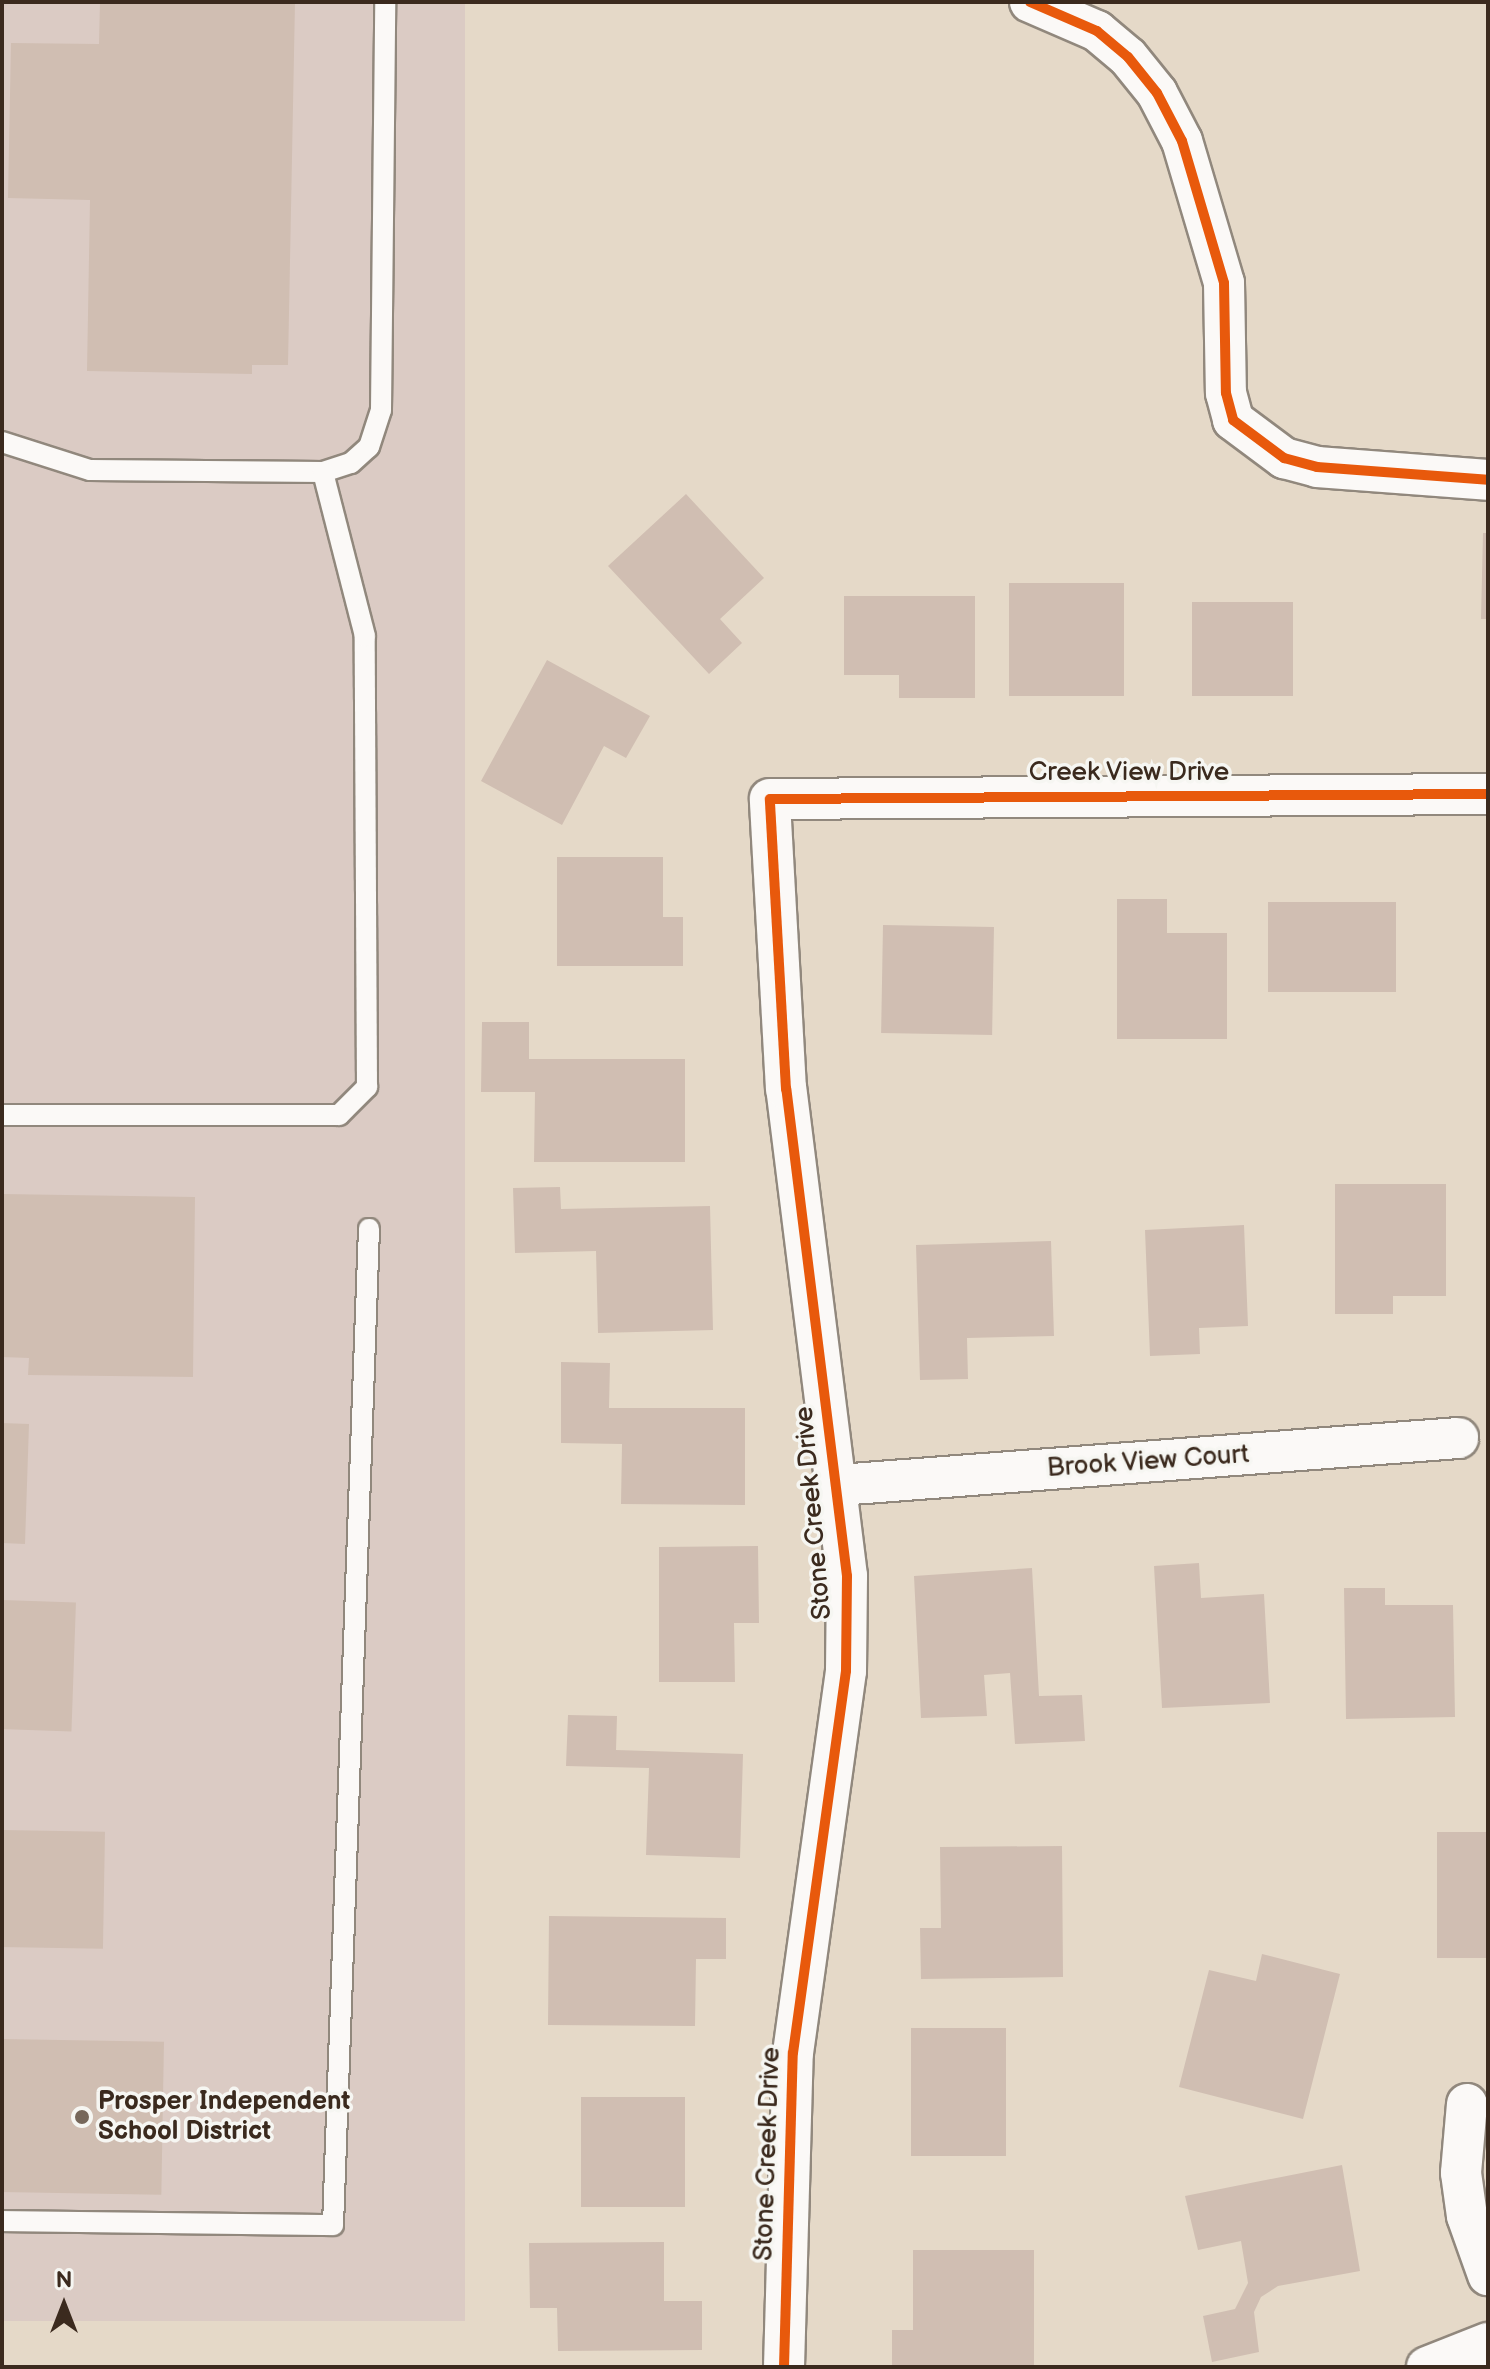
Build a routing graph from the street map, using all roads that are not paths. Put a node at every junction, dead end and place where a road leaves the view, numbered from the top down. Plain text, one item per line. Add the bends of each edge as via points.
1 (385, 2) edge
2 (1030, 2) edge
3 (2, 442) edge
4 (323, 472) junction
5 (1488, 480) edge
6 (1488, 794) edge
7 (770, 799) joint
8 (2, 1115) edge
9 (369, 1229) dead end
10 (1458, 1438) dead end
11 (839, 1485) junction
12 (1467, 2104) dead end
13 (2, 2221) edge
14 (1488, 2275) edge
15 (1488, 2343) edge
16 (784, 2367) edge
17 (1427, 2367) edge

1 - 4 lane via 381,410 369,447 351,463
2 - 5 street via 1097,31 1128,57 1157,93 1182,141 1224,283 1226,393 1233,420 1284,458 1317,467
3 - 4 lane via 90,470
4 - 8 lane via 365,636 367,1087 339,1115
6 - 7 street, Creek View Drive
7 - 11 street, Stone Creek Drive via 786,1089
9 - 13 lane via 333,2225
10 - 11 street, Brook View Court
11 - 16 street, Stone Creek Drive via 847,1576 846,1671 793,2053
12 - 14 street via 1461,2173 1467,2216
15 - 17 street

